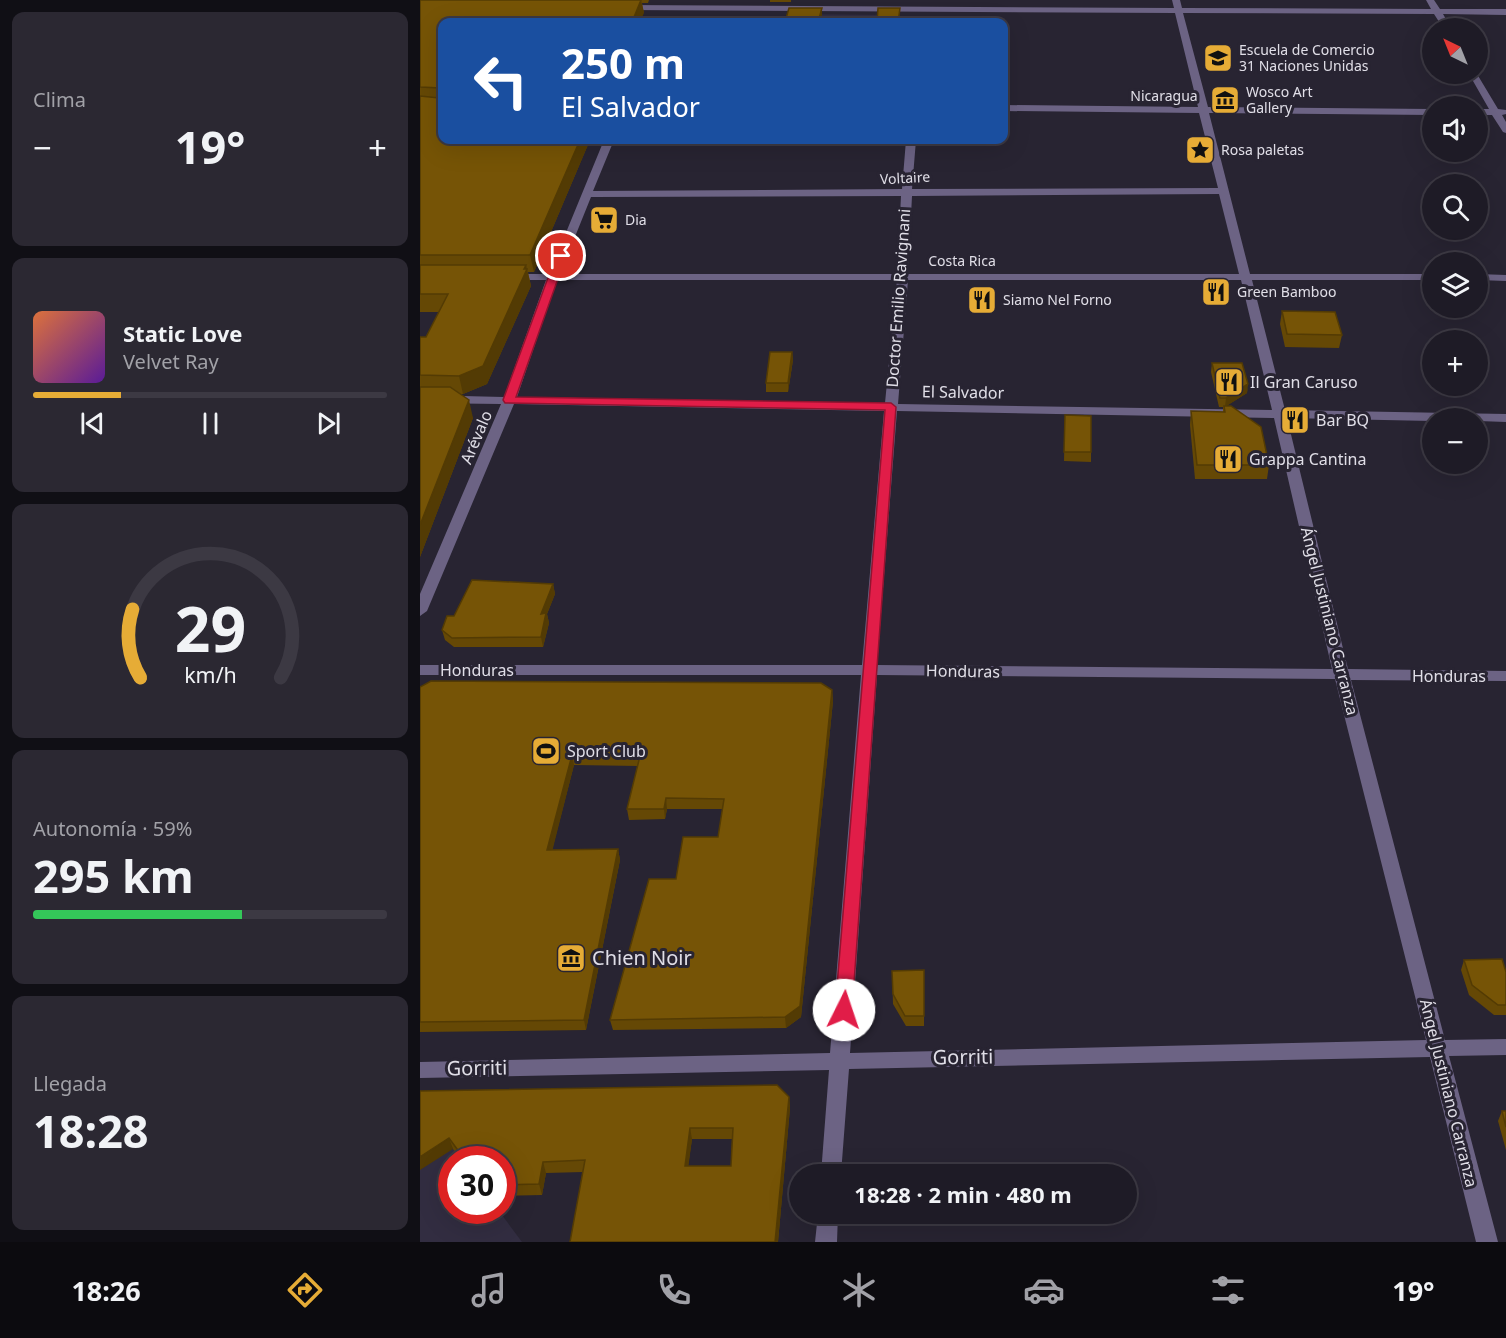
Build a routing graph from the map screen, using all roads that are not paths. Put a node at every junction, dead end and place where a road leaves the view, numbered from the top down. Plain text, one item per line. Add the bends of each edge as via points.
1 (1430, 0) edge
2 (920, 4) edge
3 (1178, 5) edge
4 (618, 7) edge
5 (664, 7) edge
6 (1437, 12) junction
7 (1506, 12) edge
8 (1441, 18) edge
9 (1480, 84) edge
10 (1008, 108) edge
11 (1203, 110) junction
12 (1422, 112) edge
13 (1501, 112) edge
14 (1506, 130) edge
15 (607, 144) edge
16 (911, 144) edge
17 (1226, 191) junction
18 (905, 193) junction
19 (587, 194) junction
20 (903, 276) junction
21 (498, 277) edge
22 (553, 277) junction
23 (1245, 277) junction
24 (1422, 277) edge
25 (1488, 278) edge
26 (1506, 278) edge
27 (420, 399) edge
28 (509, 400) junction
29 (891, 407) junction
30 (1280, 415) junction
31 (1506, 418) edge
32 (420, 611) edge
33 (420, 670) edge
34 (868, 670) junction
35 (1343, 675) junction
36 (1506, 676) edge
37 (1437, 1047) junction
38 (1506, 1047) edge
39 (840, 1059) junction
40 (420, 1070) edge
41 (832, 1164) edge
42 (827, 1224) edge
43 (826, 1242) edge
44 (1488, 1242) edge

1 - 6 street
2 - 3 street
2 - 5 street
3 - 6 street
3 - 11 street, Ángel Justiniano Carranza
4 - 5 street
6 - 7 street
6 - 8 street
9 - 13 street
10 - 11 street, Nicaragua
11 - 12 street, Nicaragua
11 - 17 street, Ángel Justiniano Carranza
13 - 14 street
15 - 19 street, Arévalo
16 - 18 street, Doctor Emilio Ravignani
17 - 18 street, Voltaire
17 - 23 street, Ángel Justiniano Carranza
18 - 19 street, Voltaire
18 - 20 street, Doctor Emilio Ravignani
19 - 22 street, Arévalo
20 - 22 street, Costa Rica
20 - 23 street, Costa Rica
20 - 29 street, Doctor Emilio Ravignani
21 - 22 street, Costa Rica
22 - 28 street, Arévalo
23 - 24 street, Costa Rica
23 - 30 street, Ángel Justiniano Carranza
25 - 26 street
27 - 28 street, El Salvador
28 - 29 street, El Salvador
28 - 32 street, Arévalo
29 - 30 street, El Salvador
29 - 34 street, Doctor Emilio Ravignani
30 - 31 street, El Salvador
30 - 35 street, Ángel Justiniano Carranza
33 - 34 street, Honduras
34 - 35 street, Honduras
34 - 39 street, Doctor Emilio Ravignani
35 - 36 street, Honduras
35 - 37 street, Ángel Justiniano Carranza
37 - 38 street, Gorriti
37 - 39 street, Gorriti
37 - 44 street, Ángel Justiniano Carranza
39 - 40 street, Gorriti
39 - 41 street, Doctor Emilio Ravignani
42 - 43 street

